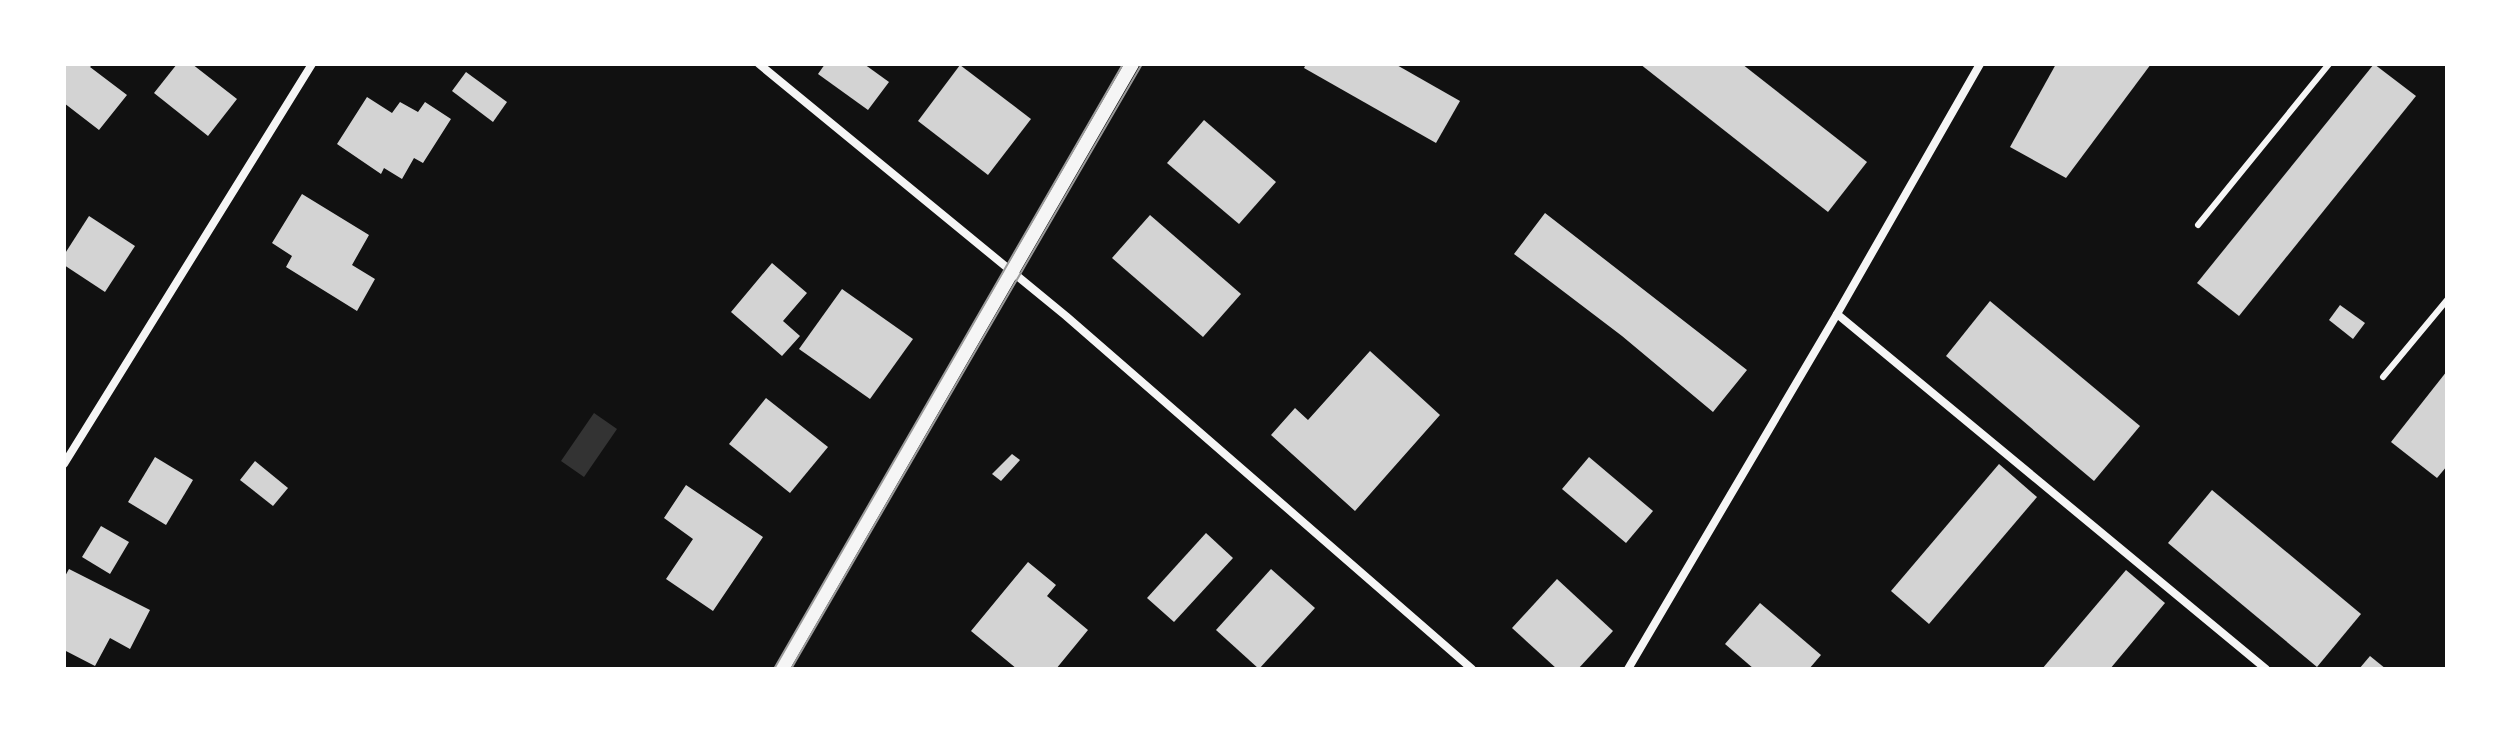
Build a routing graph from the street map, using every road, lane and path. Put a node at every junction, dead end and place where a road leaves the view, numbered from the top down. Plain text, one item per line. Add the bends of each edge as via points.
1 (312, 64) edge
2 (759, 64) edge
3 (1132, 64) edge
4 (1980, 64) edge
5 (2329, 64) edge
6 (2198, 225) dead end
7 (1012, 272) junction
8 (2447, 300) edge
9 (1837, 314) junction
10 (2383, 377) dead end
11 (64, 464) edge
12 (782, 669) edge
13 (1472, 669) edge
14 (1628, 669) edge
15 (2266, 669) edge

1 - 11 street
2 - 7 street
3 - 7 street
4 - 9 street
5 - 6 lane
7 - 12 street
7 - 13 street
8 - 10 lane
9 - 14 street
9 - 15 street

